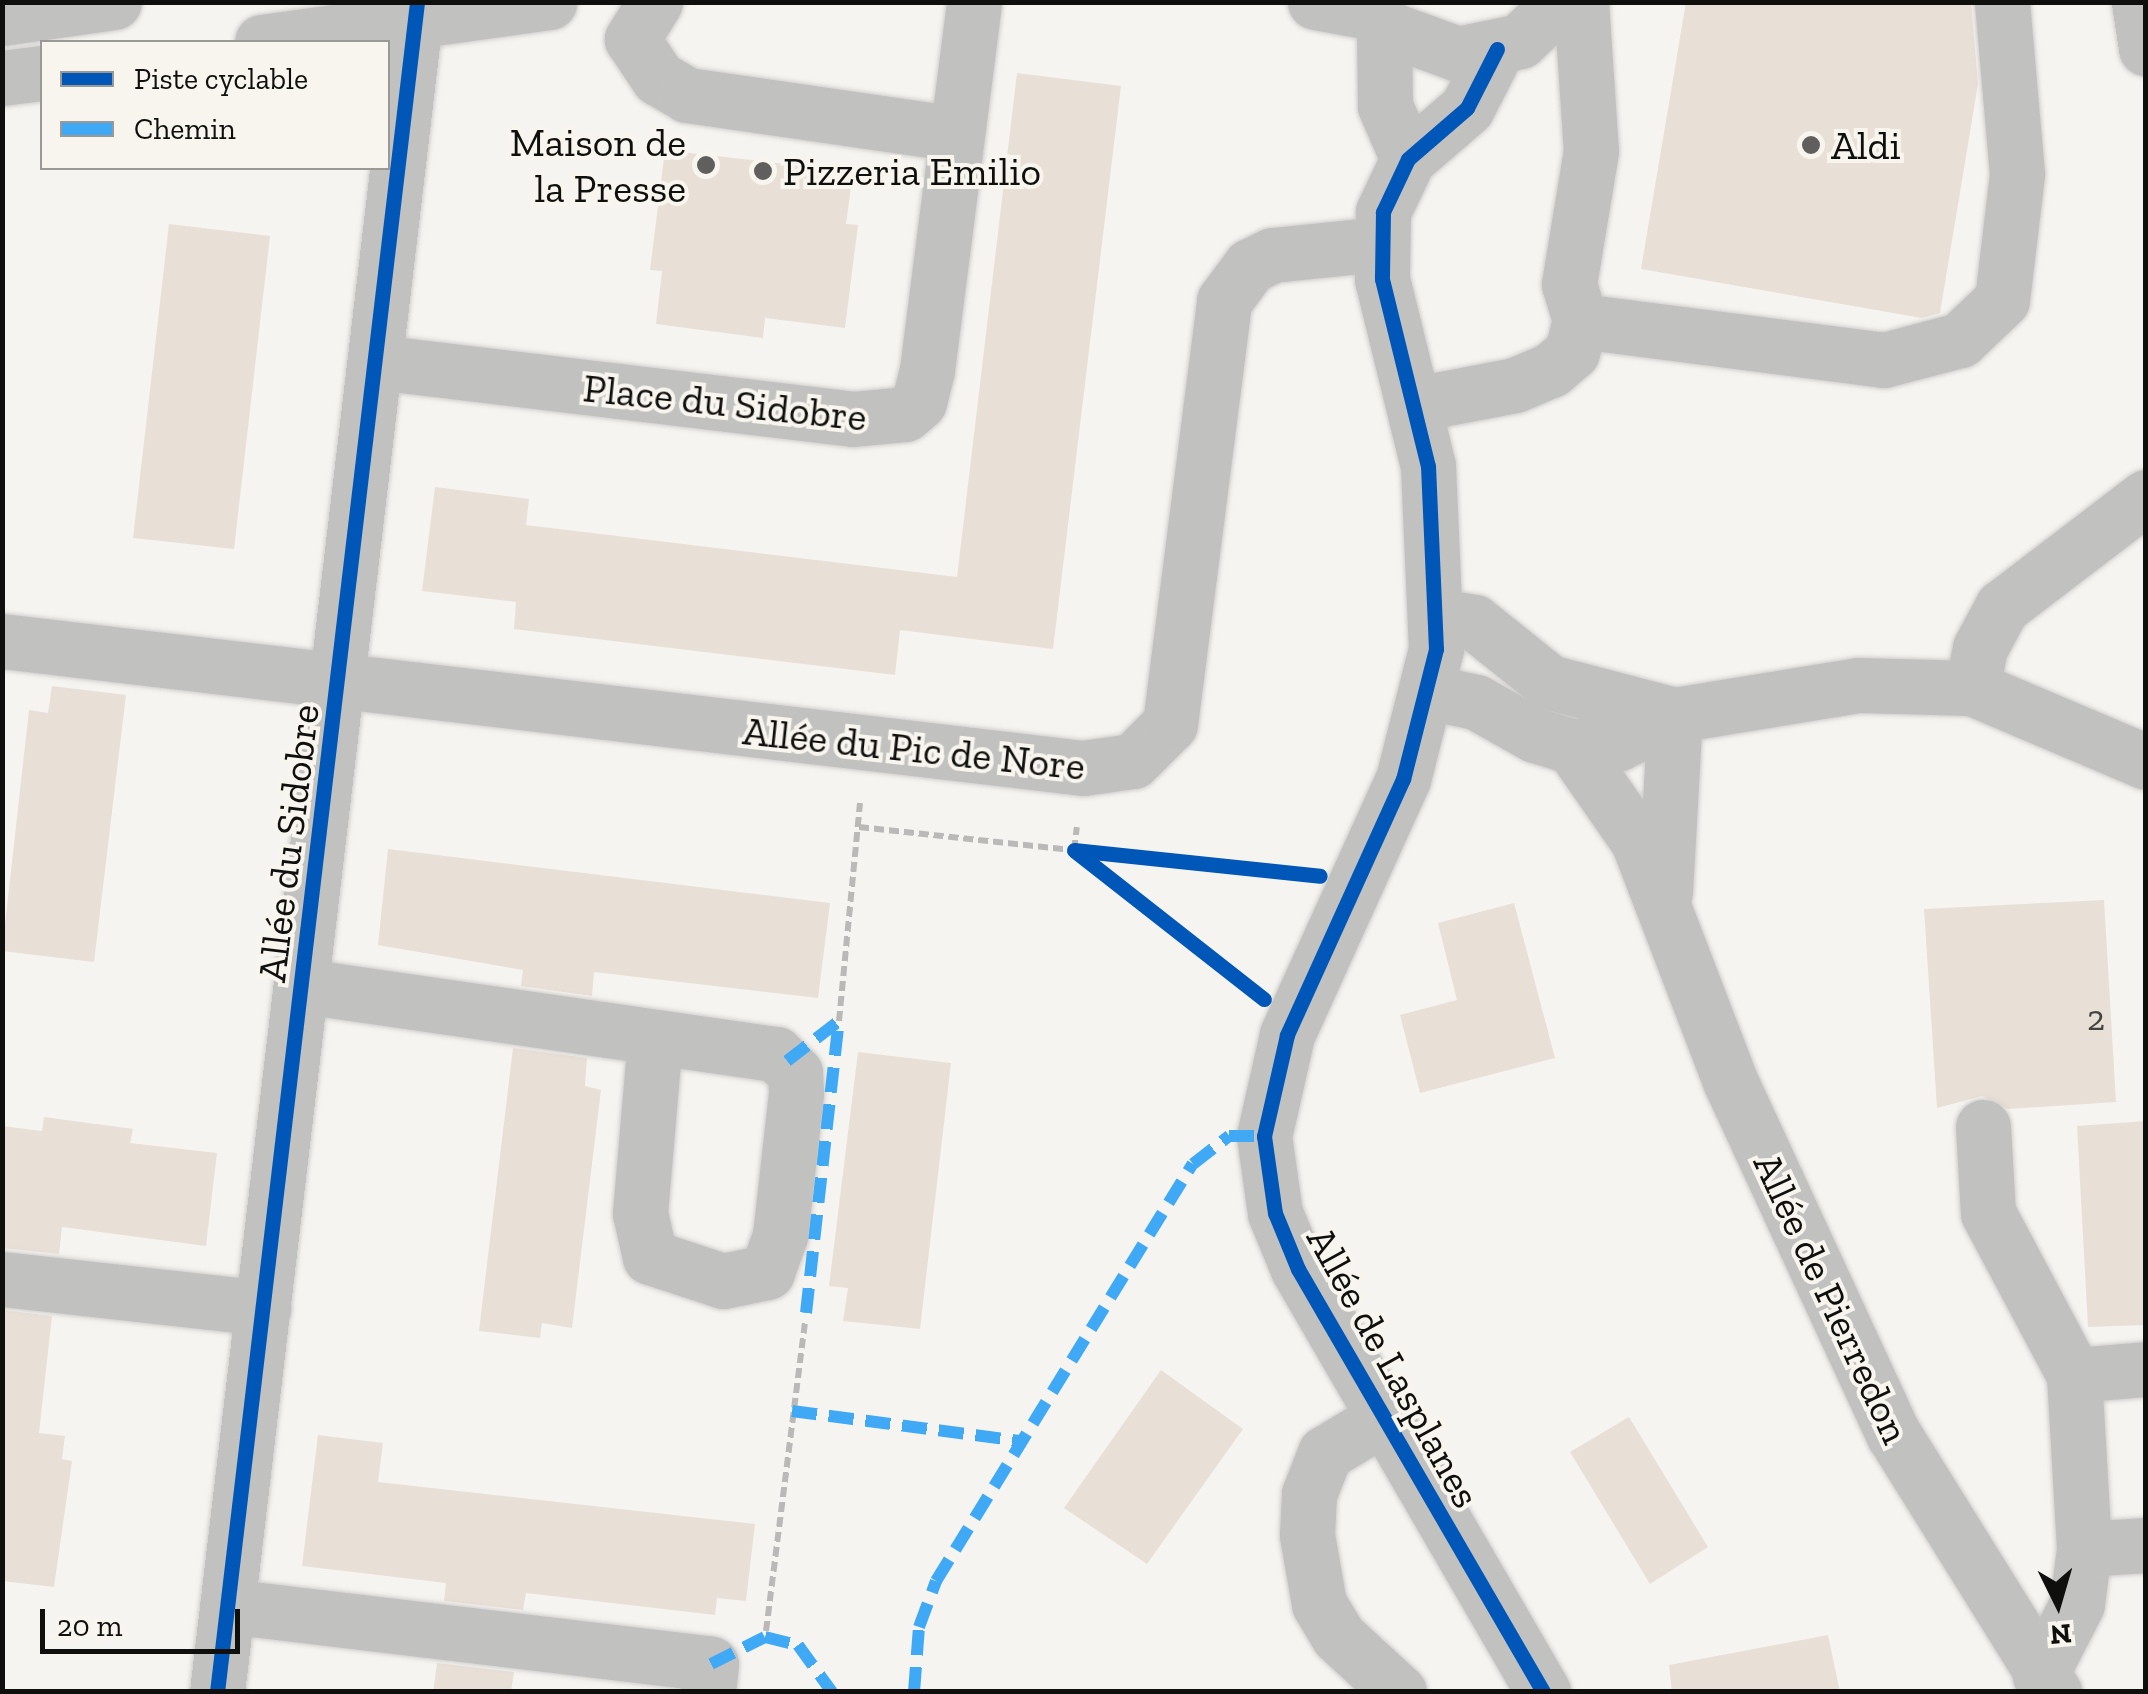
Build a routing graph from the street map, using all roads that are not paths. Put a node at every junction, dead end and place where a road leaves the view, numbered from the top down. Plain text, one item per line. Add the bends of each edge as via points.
1 (549, 2) edge
2 (974, 2) edge
3 (1315, 2) edge
4 (1561, 2) edge
5 (1581, 2) edge
6 (2002, 2) edge
7 (2139, 2) edge
8 (415, 12) edge
9 (99, 13) edge
10 (1377, 14) edge
11 (629, 15) edge
12 (2, 18) edge
13 (272, 40) edge
14 (2146, 48) edge
15 (1497, 49) junction
16 (40, 73) edge
17 (2, 78) edge
18 (956, 134) junction
19 (1408, 159) junction
20 (1379, 244) junction
21 (1580, 321) junction
22 (376, 362) junction
23 (1416, 404) junction
24 (2146, 497) edge
25 (1437, 616) junction
26 (2, 640) edge
27 (340, 682) junction
28 (1972, 688) junction
29 (1428, 692) junction
30 (1674, 716) junction
31 (1572, 746) junction
32 (2146, 762) edge
33 (1665, 900) junction
34 (303, 986) junction
35 (655, 1039) junction
36 (1982, 1127) dead end
37 (2, 1279) edge
38 (263, 1308) junction
39 (2146, 1369) edge
40 (2074, 1374) junction
41 (1380, 1420) junction
42 (2146, 1545) edge
43 (2084, 1549) junction
44 (227, 1606) junction
45 (585, 1670) edge
46 (2047, 1684) edge
47 (217, 1692) edge
48 (708, 1692) edge
49 (1398, 1692) edge
50 (1543, 1692) edge

1 - 8 street
2 - 18 street, Place du Sidobre
3 - 10 street
4 - 15 street via 1520,40
5 - 21 street via 1591,151 1569,284
6 - 21 street via 2016,227 2002,300 1960,340 1884,360
7 - 14 street
8 - 13 street
8 - 22 street, Allée du Sidobre
9 - 12 street
10 - 15 street via 1436,51
10 - 19 street via 1385,106
11 - 18 street via 658,78 705,101
15 - 19 street, Allée de Lasplanes via 1466,108
16 - 17 street
18 - 22 street, Place du Sidobre via 927,370 918,402 905,414 853,419
19 - 20 street, Allée de Lasplanes via 1390,187
20 - 23 street, Allée de Lasplanes
20 - 27 street, Allée du Pic de Nore via 1273,255 1250,266 1224,301 1170,724 1133,760 1083,768
21 - 23 street via 1572,352 1551,370 1515,385
22 - 27 street, Allée du Sidobre
23 - 25 street, Allée de Lasplanes via 1428,466
24 - 28 street via 2002,607 1980,648
25 - 29 street, Allée de Lasplanes
25 - 30 street via 1474,622 1549,682
26 - 27 street, Allée du Sidobre
27 - 34 street, Allée du Sidobre
28 - 30 street via 1858,685
28 - 32 street
29 - 31 street via 1476,702 1535,736
29 - 41 street, Allée de Lasplanes via 1404,779 1287,1035 1264,1136 1282,1236
30 - 31 street via 1619,742
30 - 33 street
31 - 33 street, Allée de Pierredon via 1638,841
33 - 46 street, Allée de Pierredon via 1731,1082 1894,1435
34 - 35 street, Allée du Sidobre
34 - 38 street, Allée du Sidobre
35 - 35 street, Allée du Sidobre via 760,1050 795,1073 780,1236 767,1272 724,1280 650,1257 640,1214
36 - 40 street, Allée de Pierredon via 1988,1213
37 - 38 street
38 - 44 street, Allée du Sidobre
39 - 40 street
40 - 43 street, Allée de Pierredon
41 - 49 street via 1325,1454 1308,1494 1306,1535 1319,1604 1338,1636
41 - 50 street, Allée de Lasplanes
42 - 43 street
43 - 46 street, Allée de Pierredon via 2077,1604
44 - 45 street
44 - 47 street, Allée du Sidobre
45 - 48 street via 711,1664

